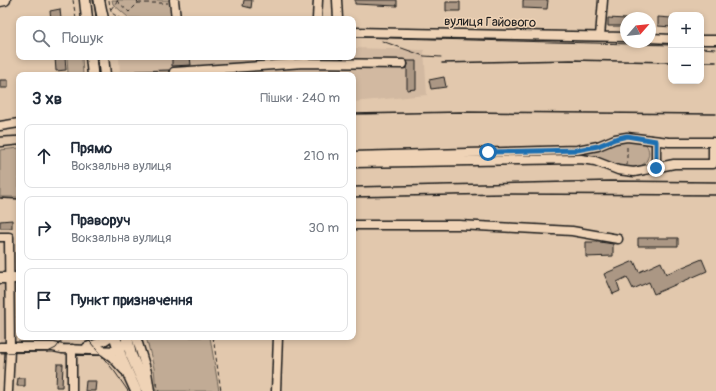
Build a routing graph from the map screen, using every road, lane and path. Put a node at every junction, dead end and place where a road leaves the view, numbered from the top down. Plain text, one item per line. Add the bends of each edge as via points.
1 (5, 0) edge
2 (73, 0) edge
3 (85, 0) edge
4 (109, 0) edge
5 (137, 0) edge
6 (318, 0) edge
7 (337, 0) edge
8 (603, 0) edge
9 (0, 1) edge
10 (118, 1) edge
11 (174, 2) edge
12 (138, 3) junction
13 (100, 4) edge
14 (110, 10) junction
15 (76, 16) edge
16 (87, 16) edge
17 (104, 16) edge
18 (118, 16) edge
19 (176, 16) edge
20 (317, 16) edge
21 (338, 16) edge
22 (356, 32) edge
23 (600, 36) junction
24 (620, 37) edge
25 (656, 38) edge
26 (668, 39) edge
27 (704, 40) edge
28 (716, 40) edge
29 (91, 60) edge
30 (103, 60) edge
31 (304, 60) edge
32 (403, 64) dead end
33 (93, 72) edge
34 (105, 72) edge
35 (174, 72) dead end
36 (16, 123) edge
37 (0, 126) edge
38 (627, 136) junction
39 (656, 141) junction
40 (356, 156) edge
41 (356, 163) edge
42 (714, 164) edge
43 (656, 168) junction
44 (627, 171) junction
45 (356, 225) edge
46 (0, 237) edge
47 (618, 239) dead end
48 (9, 278) edge
49 (102, 340) edge
50 (106, 340) edge
51 (116, 340) edge
52 (126, 340) edge
53 (128, 340) edge
54 (137, 340) edge
55 (213, 340) edge
56 (278, 340) edge
57 (0, 347) edge
58 (10, 347) junction
59 (95, 347) junction
60 (76, 349) junction
61 (119, 351) junction
62 (129, 375) junction
63 (8, 391) edge
64 (72, 391) edge
65 (136, 391) edge
66 (147, 391) edge
67 (150, 391) edge
68 (221, 391) edge
69 (276, 391) edge

1 - 9 main road
2 - 15 path
3 - 16 main road
4 - 14 path
5 - 12 path
6 - 20 street
7 - 21 street
8 - 23 street
10 - 12 path via 129,12
10 - 14 path
11 - 12 path
11 - 19 street
13 - 17 main road
14 - 18 path
22 - 23 street, вулиця Гайового
23 - 24 street, вулиця Гайового
25 - 26 street
27 - 28 street
29 - 33 main road
30 - 34 main road
31 - 32 street
31 - 35 street
36 - 37 street
38 - 39 street
38 - 40 street via 577,150
38 - 44 path
39 - 42 street via 713,142
39 - 43 street
41 - 44 street via 581,159
42 - 43 street via 674,164
43 - 44 street
45 - 47 street via 460,224 572,231
46 - 48 street via 10,237
48 - 58 street
49 - 59 street
50 - 61 street
51 - 61 main road
52 - 61 street
53 - 66 main road via 131,355
54 - 67 street
55 - 68 path
56 - 69 street
57 - 58 street
58 - 60 street
58 - 63 street
59 - 60 street
59 - 61 street
59 - 62 street via 112,357
60 - 64 street
61 - 62 main road
62 - 65 main road

